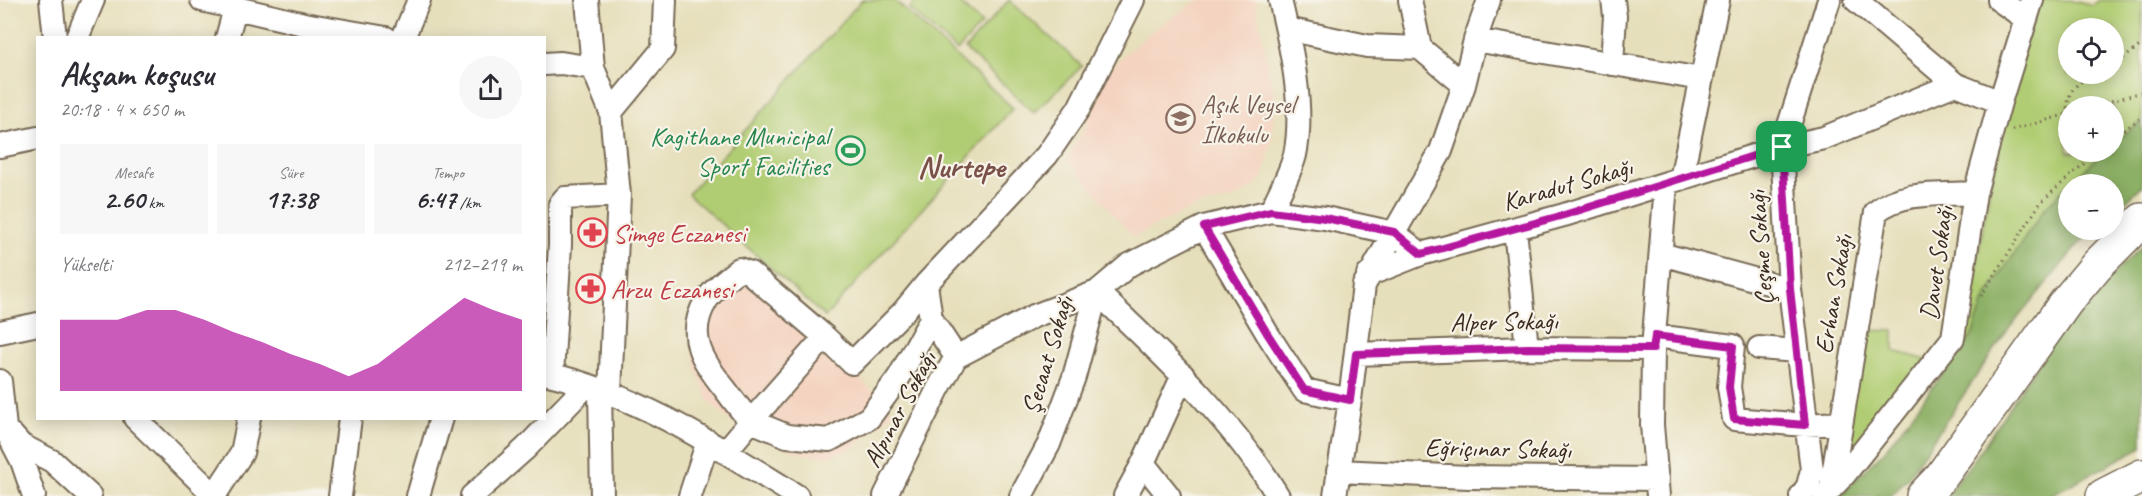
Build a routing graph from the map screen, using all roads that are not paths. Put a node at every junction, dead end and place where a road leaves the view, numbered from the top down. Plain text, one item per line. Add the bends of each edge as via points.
1 (51, 0) edge
2 (93, 0) edge
3 (202, 0) edge
4 (419, 0) edge
5 (587, 0) edge
6 (665, 0) edge
7 (1139, 0) edge
8 (1280, 0) edge
9 (1410, 0) edge
10 (1489, 0) edge
11 (1613, 0) edge
12 (1719, 0) edge
13 (1829, 0) edge
14 (1856, 0) edge
15 (1999, 0) edge
16 (235, 9) junction
17 (2029, 10) edge
18 (1287, 29) junction
19 (302, 31) edge
20 (54, 36) edge
21 (78, 36) edge
22 (228, 36) edge
23 (362, 36) edge
24 (404, 36) edge
25 (1475, 40) junction
26 (1420, 48) junction
27 (546, 64) edge
28 (1612, 64) junction
29 (592, 68) junction
30 (1701, 80) junction
31 (1955, 84) junction
32 (1464, 85) junction
33 (2000, 102) junction
34 (611, 112) junction
35 (36, 138) edge
36 (0, 146) edge
37 (1782, 147) junction
38 (1673, 182) junction
39 (1975, 193) junction
40 (619, 195) junction
41 (1271, 211) junction
42 (2142, 220) edge
43 (1204, 227) junction
44 (1515, 229) junction
45 (1394, 232) junction
46 (1421, 254) junction
47 (1661, 255) junction
48 (1368, 275) junction
49 (926, 284) junction
50 (1790, 289) junction
51 (1097, 292) junction
52 (931, 319) junction
53 (36, 324) edge
54 (0, 332) edge
55 (825, 337) junction
56 (1654, 343) junction
57 (1527, 348) junction
58 (1759, 348) dead end
59 (1797, 351) junction
60 (1356, 354) junction
61 (956, 357) junction
62 (548, 374) edge
63 (1183, 375) junction
64 (0, 381) edge
65 (599, 389) junction
66 (1350, 400) junction
67 (137, 420) edge
68 (249, 420) edge
69 (351, 420) edge
70 (440, 420) edge
71 (751, 421) junction
72 (1840, 423) junction
73 (1805, 425) junction
74 (2, 429) edge
75 (717, 447) junction
76 (1143, 463) junction
77 (1338, 471) junction
78 (2142, 476) edge
79 (1657, 488) edge
80 (1827, 491) edge
81 (33, 496) edge
82 (90, 496) edge
83 (215, 496) edge
84 (340, 496) edge
85 (418, 496) edge
86 (472, 496) edge
87 (602, 496) edge
88 (690, 496) edge
89 (797, 496) edge
90 (885, 496) edge
91 (1021, 496) edge
92 (1125, 496) edge
93 (1169, 496) edge
94 (1278, 496) edge
95 (1335, 496) edge
96 (1801, 496) edge
97 (1923, 496) edge
98 (2103, 496) edge

1 - 20 street
2 - 21 street
3 - 16 street
4 - 24 street
5 - 29 street
6 - 34 street via 663,49
7 - 49 street via 1079,108 1047,155
8 - 18 street
9 - 26 street
10 - 25 street
11 - 28 street
12 - 30 street
13 - 37 street, Çeşme Sokağı
14 - 31 street
15 - 17 street
16 - 19 street
16 - 22 street
17 - 33 street, Davet Sokağı
18 - 26 street via 1367,46
18 - 41 street via 1298,112 1294,156
19 - 23 street
25 - 28 street
25 - 32 street
26 - 32 street
27 - 29 street
28 - 30 street
29 - 34 street
30 - 38 street
31 - 33 street
31 - 37 street, Karadut Sokağı via 1824,138
32 - 45 street via 1441,151
33 - 39 street, Davet Sokağı
34 - 40 street
35 - 36 street
37 - 38 street, Karadut Sokağı
37 - 50 street, Çeşme Sokağı
38 - 44 street, Karadut Sokağı
38 - 47 street
39 - 72 street, Erhan Sokağı via 1909,196 1885,204 1876,212
39 - 80 street, Davet Sokağı via 1953,338 1845,474
40 - 62 street via 565,198 560,204
40 - 65 street
41 - 43 street, Şecaat Sokağı
41 - 45 street, Şecaat Sokağı
42 - 97 highway via 2066,302 1941,477
43 - 51 street, Şecaat Sokağı via 1129,265
43 - 66 street via 1304,390
44 - 46 street, Karadut Sokağı
44 - 57 street
45 - 46 street
45 - 48 street
46 - 48 street, Karadut Sokağı
47 - 50 street
47 - 56 street
48 - 60 street
49 - 52 street
49 - 55 street via 852,363
50 - 59 street, Çeşme Sokağı
51 - 61 street, Alpınar Sokağı via 1034,316
51 - 63 street
51 - 91 street, Şecaat Sokağı via 1074,377 1049,444
52 - 61 street
52 - 71 street via 899,377 869,418 829,440 787,435
53 - 54 street
55 - 71 street
55 - 71 street via 739,268 711,294 698,325 698,346 710,370
56 - 57 street, Alper Sokağı
56 - 73 street, Alper Sokağı via 1733,346 1729,387 1734,419
56 - 79 street via 1652,425
57 - 60 street, Alper Sokağı
58 - 59 street
59 - 73 street, Çeşme Sokağı
60 - 66 street
61 - 90 street, Alpınar Sokağı
62 - 65 street
63 - 76 street
63 - 94 street via 1259,464
64 - 74 street
65 - 75 street
65 - 86 street
65 - 87 street
66 - 77 street
67 - 83 street
68 - 83 street via 242,453
69 - 84 street
70 - 85 street
71 - 75 street
72 - 73 street
72 - 80 street, Erhan Sokağı
73 - 96 street, Çeşme Sokağı via 1812,470
74 - 81 street via 22,461
74 - 82 street via 21,445 52,460
75 - 88 street
75 - 89 street
76 - 92 street
76 - 93 street
77 - 79 street, Eğriçınar Sokağı
77 - 95 street
78 - 98 highway

